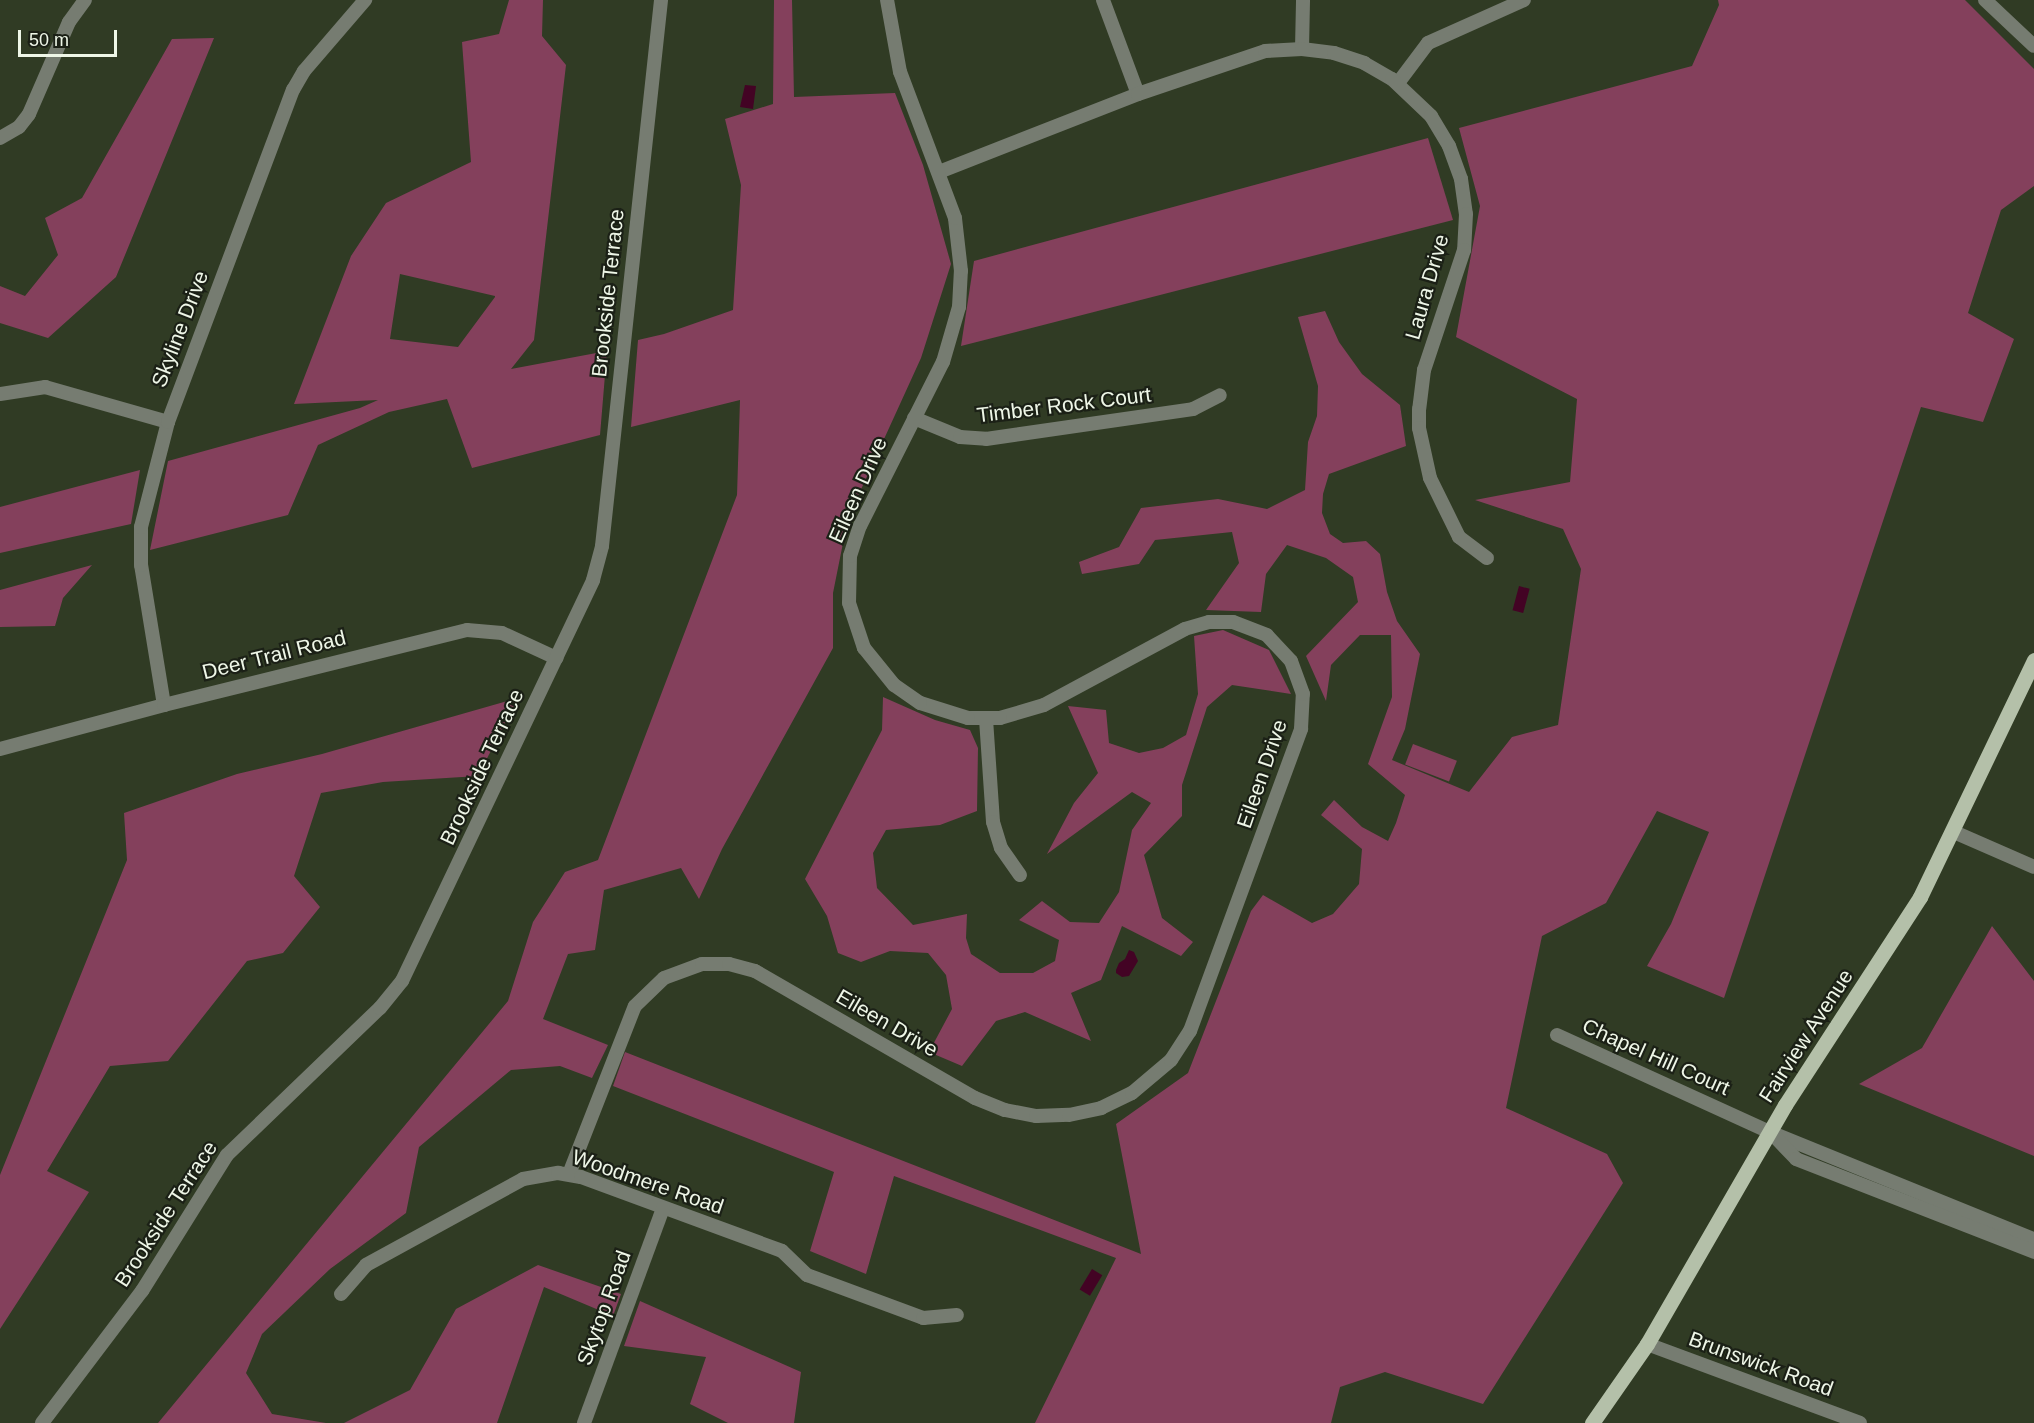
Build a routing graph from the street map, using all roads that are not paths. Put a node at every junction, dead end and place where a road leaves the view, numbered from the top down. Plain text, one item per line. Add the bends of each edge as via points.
1 (85, 0) edge
2 (365, 0) edge
3 (661, 0) edge
4 (887, 0) edge
5 (1103, 0) edge
6 (1304, 0) edge
7 (1524, 0) edge
8 (1985, 0) edge
9 (2034, 46) edge
10 (1302, 49) junction
11 (1398, 83) junction
12 (1138, 94) junction
13 (0, 138) edge
14 (939, 172) junction
15 (0, 394) edge
16 (1220, 395) dead end
17 (914, 418) junction
18 (168, 422) junction
19 (1487, 558) dead end
20 (556, 658) junction
21 (2034, 660) edge
22 (164, 705) junction
23 (986, 719) junction
24 (0, 748) edge
25 (1954, 832) junction
26 (2034, 867) edge
27 (1020, 874) dead end
28 (1557, 1035) dead end
29 (1770, 1132) junction
30 (570, 1174) junction
31 (663, 1208) junction
32 (1939, 1208) junction
33 (2034, 1239) edge
34 (2034, 1252) edge
35 (341, 1294) dead end
36 (957, 1315) dead end
37 (1647, 1344) junction
38 (42, 1423) edge
39 (584, 1423) edge
40 (1592, 1423) edge
41 (1860, 1423) edge

1 - 13 street via 69,22 30,114 19,127
2 - 18 street, Skyline Drive via 293,90
3 - 20 street, Brookside Terrace via 602,546 593,580
4 - 14 street, Eileen Drive via 900,72
5 - 12 street
6 - 10 street
7 - 11 street via 1428,43
8 - 9 street
10 - 11 street, Laura Drive via 1349,57
10 - 12 street, Laura Drive via 1247,54
11 - 19 street, Laura Drive via 1441,130 1456,162 1465,197 1464,250 1424,370 1419,428 1430,478 1459,537
12 - 14 street, Laura Drive
14 - 17 street, Eileen Drive via 958,235 960,298 950,344
15 - 18 street via 45,387
16 - 17 street, Timber Rock Court via 1193,408 986,439 960,436
17 - 23 street, Eileen Drive via 854,541 848,572 852,619 873,662 907,695 952,715
18 - 22 street, Skyline Drive via 141,527 141,565
20 - 22 street, Deer Trail Road via 502,633 467,630
20 - 38 street, Brookside Terrace via 402,981 380,1008 227,1155 142,1290
21 - 25 main road, Fairview Avenue
22 - 24 street, Deer Trail Road
23 - 27 street via 993,822 1000,848
23 - 30 street, Eileen Drive via 1044,705 1185,630 1209,622 1233,622 1257,629 1277,642 1291,661 1304,706 1298,740 1197,1016 1171,1060 1132,1093 1101,1108 1053,1116 1020,1114 975,1098 755,971 729,964 702,964 664,978 635,1006
25 - 26 street
25 - 29 main road, Fairview Avenue via 1898,935
28 - 29 street, Chapel Hill Court
29 - 32 street, Chapel Hill Court
29 - 37 main road, Fairview Avenue
30 - 31 street, Woodmere Road
30 - 35 street, Woodmere Road via 546,1173 512,1184 366,1265
31 - 36 street, Woodmere Road via 783,1251 807,1275 923,1318
31 - 39 street, Skytop Road
32 - 33 street
32 - 34 street
37 - 40 main road, Fairview Avenue
37 - 41 street, Brunswick Road

